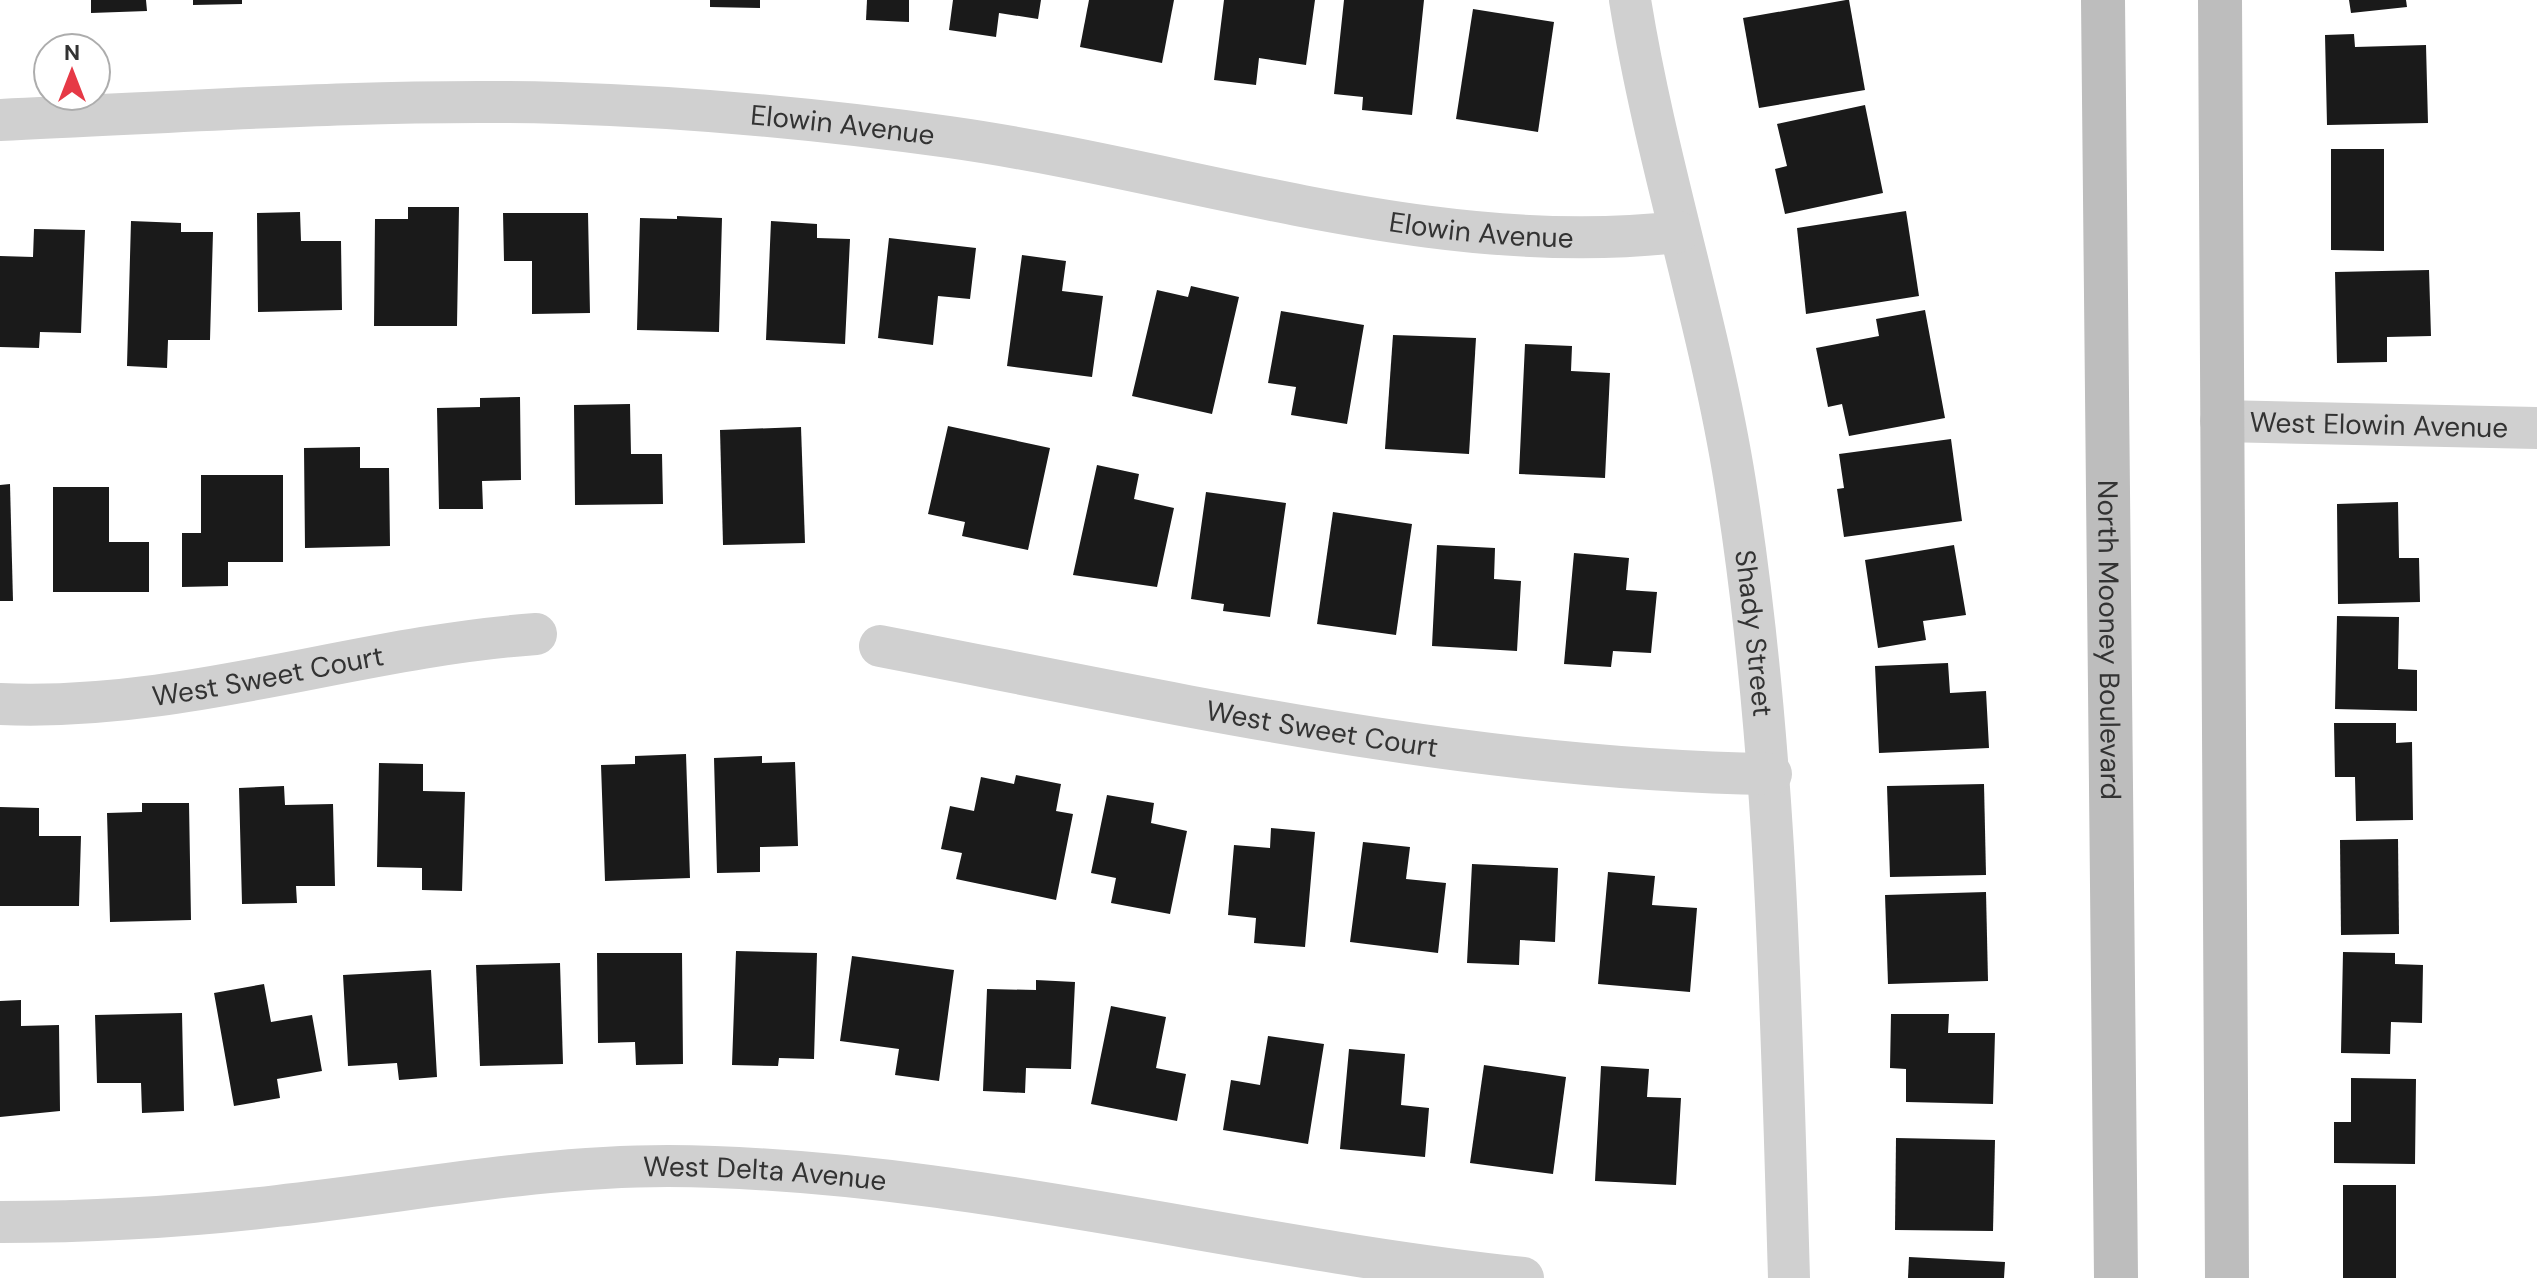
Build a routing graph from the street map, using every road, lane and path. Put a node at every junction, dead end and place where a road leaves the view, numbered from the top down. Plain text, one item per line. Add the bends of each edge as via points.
1 (1630, 0) edge
2 (2103, 0) edge
3 (2220, 0) edge
4 (0, 120) edge
5 (1678, 232) junction
6 (2221, 421) junction
7 (2537, 428) edge
8 (536, 634) dead end
9 (880, 646) dead end
10 (0, 704) edge
11 (1771, 774) junction
12 (0, 1222) edge
13 (1523, 1278) edge
14 (1789, 1278) edge
15 (2116, 1278) edge
16 (2227, 1278) edge

1 - 5 street, Shady Street
2 - 15 street, North Mooney Boulevard
3 - 6 street
4 - 5 street, Elowin Avenue via 347,104 559,103 751,114 1091,160 1349,213 1474,232 1572,240
5 - 11 street, Shady Street via 1734,479
6 - 7 street, West Elowin Avenue
6 - 16 street
8 - 10 street, West Sweet Court via 395,650 142,700
9 - 11 street, West Sweet Court via 1276,721 1504,757 1666,773
11 - 14 street, Shady Street
12 - 13 street, West Delta Avenue via 111,1221 279,1206 475,1178 666,1166 813,1173 962,1191 1398,1265

